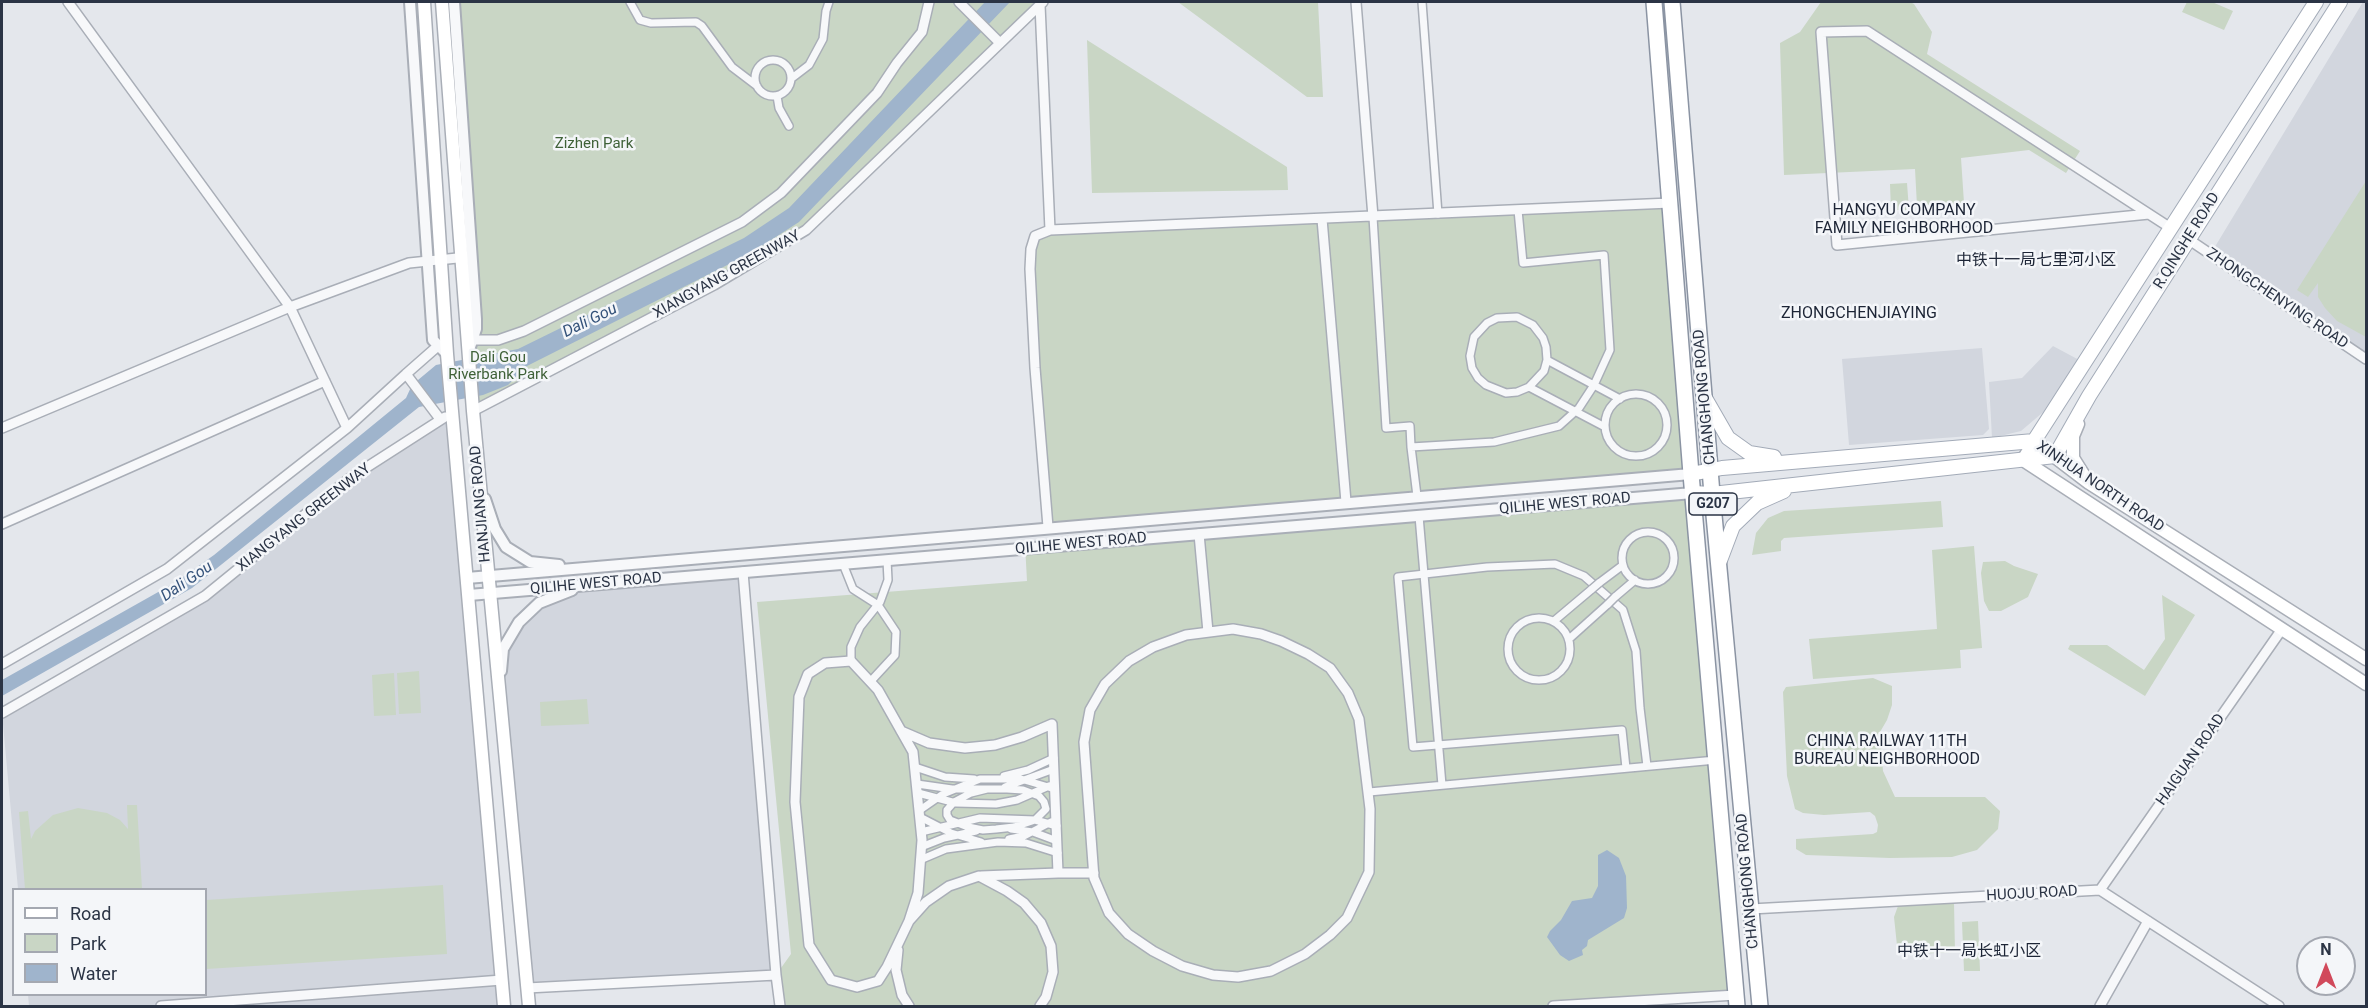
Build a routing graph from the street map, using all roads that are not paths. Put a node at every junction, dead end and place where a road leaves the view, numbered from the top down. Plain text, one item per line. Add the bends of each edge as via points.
1 (68, 2) edge
2 (410, 2) edge
3 (424, 2) edge
4 (442, 2) edge
5 (454, 2) edge
6 (630, 2) edge
7 (829, 2) edge
8 (929, 2) edge
9 (959, 2) edge
10 (1356, 2) edge
11 (1422, 2) edge
12 (1654, 2) edge
13 (1672, 2) edge
14 (2316, 2) edge
15 (2340, 2) edge
16 (1042, 3) edge
17 (998, 41) junction
18 (792, 78) junction
19 (757, 86) junction
20 (777, 96) junction
21 (789, 126) dead end
22 (1670, 203) junction
23 (1518, 210) junction
24 (1438, 214) junction
25 (2149, 214) junction
26 (1373, 217) junction
27 (1322, 219) junction
28 (2172, 229) junction
29 (1050, 230) junction
30 (2188, 239) junction
31 (466, 257) junction
32 (441, 260) junction
33 (428, 261) junction
34 (290, 307) junction
35 (471, 346) junction
36 (443, 350) junction
37 (2367, 359) edge
38 (1547, 360) junction
39 (408, 378) junction
40 (325, 381) junction
41 (1594, 385) junction
42 (1529, 387) junction
43 (2090, 396) junction
44 (1705, 398) junction
45 (1620, 399) junction
46 (472, 411) junction
47 (1575, 411) junction
48 (2052, 413) junction
49 (446, 417) junction
50 (1605, 427) junction
51 (2, 428) edge
52 (347, 428) junction
53 (2034, 441) junction
54 (1982, 445) junction
55 (1411, 447) junction
56 (2055, 456) junction
57 (2023, 460) junction
58 (1797, 461) junction
59 (1983, 465) junction
60 (1711, 469) junction
61 (1691, 474) junction
62 (2051, 479) junction
63 (2089, 483) junction
64 (479, 484) junction
65 (1799, 485) junction
66 (1693, 493) junction
67 (1712, 494) junction
68 (1417, 496) junction
69 (1346, 502) junction
70 (1419, 516) junction
71 (2, 524) edge
72 (1048, 527) junction
73 (1199, 534) junction
74 (887, 560) junction
75 (1719, 563) junction
76 (843, 564) junction
77 (1623, 565) junction
78 (586, 567) junction
79 (743, 572) junction
80 (1424, 574) junction
81 (488, 576) junction
82 (467, 578) junction
83 (1635, 580) junction
84 (586, 585) junction
85 (490, 593) junction
86 (469, 595) junction
87 (878, 605) junction
88 (1554, 621) junction
89 (2282, 629) junction
90 (1208, 632) junction
91 (1569, 639) junction
92 (2367, 660) edge
93 (851, 661) junction
94 (2, 664) edge
95 (870, 682) junction
96 (2367, 684) edge
97 (499, 689) junction
98 (2, 713) edge
99 (901, 731) junction
100 (1439, 745) junction
101 (1054, 758) junction
102 (1716, 760) junction
103 (1647, 766) junction
104 (915, 767) junction
105 (1626, 768) junction
106 (1054, 769) junction
107 (992, 777) junction
108 (980, 779) junction
109 (1026, 781) junction
110 (1442, 785) junction
111 (1053, 786) junction
112 (918, 789) junction
113 (952, 789) junction
114 (987, 789) junction
115 (1000, 789) junction
116 (1369, 792) junction
117 (1034, 793) junction
118 (936, 798) junction
119 (954, 802) junction
120 (920, 814) junction
121 (1035, 820) junction
122 (956, 823) junction
123 (1054, 823) junction
124 (939, 827) junction
125 (996, 829) junction
126 (983, 830) junction
127 (921, 832) junction
128 (1033, 832) junction
129 (956, 835) junction
130 (998, 842) junction
131 (1057, 842) junction
132 (986, 843) junction
133 (921, 847) junction
134 (1058, 853) junction
135 (920, 860) junction
136 (1058, 873) junction
137 (1094, 873) junction
138 (979, 876) junction
139 (2100, 890) junction
140 (1751, 909) junction
141 (909, 921) junction
142 (2148, 921) junction
143 (898, 945) junction
144 (776, 975) junction
145 (502, 980) junction
146 (527, 988) junction
147 (1736, 1001) edge
148 (161, 1006) edge
149 (504, 1006) edge
150 (529, 1006) edge
151 (780, 1006) edge
152 (909, 1006) edge
153 (1040, 1006) edge
154 (1553, 1006) edge
155 (1760, 1006) edge
156 (2100, 1006) edge
157 (2279, 1006) edge

1 - 34 street
2 - 33 street
3 - 32 main road, HANJIANG ROAD
4 - 31 main road, HANJIANG ROAD
5 - 31 street
6 - 19 street via 640,20 696,22 732,67
7 - 18 street via 824,39 809,65
8 - 35 street via 922,32 878,93 781,194 742,222 524,331
9 - 17 street
10 - 26 street
11 - 24 street
12 - 22 highway, CHANGHONG ROAD / G207
13 - 44 highway, CHANGHONG ROAD / G207
14 - 28 main road, R.QINGHE ROAD
15 - 30 main road, R.QINGHE ROAD
16 - 17 street, XIANGYANG GREENWAY
16 - 29 street
17 - 46 street, XIANGYANG GREENWAY via 806,230 714,285
18 - 19 street via 784,63 766,61 757,69
18 - 20 street via 788,90
19 - 20 street via 765,95
20 - 21 street
22 - 23 street
22 - 61 highway, CHANGHONG ROAD / G207
23 - 24 street
23 - 41 street via 1523,263 1604,255 1610,350
24 - 26 street
25 - 25 street via 1867,31 1821,32 1837,245
25 - 28 street
26 - 27 street
26 - 55 street via 1386,428 1410,426
27 - 29 street
27 - 69 street
28 - 48 main road, R.QINGHE ROAD
29 - 72 street via 1035,237 1030,269
30 - 37 street, ZHONGCHENYING ROAD
30 - 43 main road, R.QINGHE ROAD
31 - 32 street
31 - 35 main road, HANJIANG ROAD
32 - 33 street
32 - 36 main road, HANJIANG ROAD
33 - 34 street via 409,262
33 - 36 street via 433,339
34 - 40 street
34 - 51 street
35 - 46 main road, HANJIANG ROAD
36 - 39 street
36 - 49 main road, HANJIANG ROAD
38 - 41 street
38 - 42 street via 1538,380
38 - 42 street via 1538,330 1517,317 1497,318 1474,337 1472,368 1486,386 1506,393
39 - 49 street via 431,409
39 - 52 street
40 - 52 street
40 - 71 street
41 - 45 street
41 - 47 street
42 - 47 street
43 - 56 main road, R.QINGHE ROAD
43 - 63 main road via 2073,436 2073,458
44 - 58 main road via 1728,438 1749,453
44 - 60 highway, CHANGHONG ROAD / G207
45 - 50 street via 1609,411
45 - 50 street via 1645,395 1660,405 1668,429 1662,443 1646,455 1631,456 1615,448
46 - 64 main road, HANJIANG ROAD
47 - 50 street
47 - 55 street via 1559,426 1521,437
48 - 53 main road, R.QINGHE ROAD
48 - 54 main road via 2030,434
49 - 82 main road, HANJIANG ROAD
49 - 98 street, XIANGYANG GREENWAY via 350,478 205,596
52 - 94 street via 167,569
53 - 54 main road, XINHUA NORTH ROAD
53 - 56 main road, XINHUA NORTH ROAD
53 - 57 main road
54 - 58 main road, XINHUA NORTH ROAD
55 - 68 street
56 - 57 main road
56 - 63 main road, XINHUA NORTH ROAD
57 - 59 main road, XINHUA NORTH ROAD
57 - 62 main road, XINHUA NORTH ROAD
58 - 60 main road, XINHUA NORTH ROAD
59 - 62 main road via 2024,470
59 - 65 main road, XINHUA NORTH ROAD
60 - 61 main road, XINHUA NORTH ROAD
60 - 67 highway, CHANGHONG ROAD / G207
61 - 66 highway, CHANGHONG ROAD / G207
61 - 68 street, QILIHE WEST ROAD
62 - 89 main road, XINHUA NORTH ROAD
63 - 92 main road, XINHUA NORTH ROAD
64 - 78 street via 495,529 506,547 530,562
64 - 81 main road, HANJIANG ROAD
65 - 67 main road, XINHUA NORTH ROAD
65 - 75 main road via 1756,503 1733,526
66 - 67 main road, XINHUA NORTH ROAD
66 - 70 street, QILIHE WEST ROAD
66 - 102 highway, CHANGHONG ROAD / G207
67 - 75 highway, CHANGHONG ROAD / G207
68 - 69 street, QILIHE WEST ROAD
69 - 72 street, QILIHE WEST ROAD
70 - 73 street, QILIHE WEST ROAD
70 - 80 street
72 - 78 street, QILIHE WEST ROAD
73 - 74 street, QILIHE WEST ROAD
73 - 90 street
74 - 76 street, QILIHE WEST ROAD
74 - 87 street via 888,580
75 - 140 highway, CHANGHONG ROAD / G207
76 - 79 street, QILIHE WEST ROAD
76 - 87 street via 853,589
77 - 83 street
77 - 83 street via 1624,550 1632,538 1646,532 1667,539 1674,560 1669,574 1657,582
77 - 88 street, bridge
78 - 81 street, QILIHE WEST ROAD
79 - 84 street, QILIHE WEST ROAD
79 - 144 street
80 - 100 street
80 - 100 street via 1398,577 1413,747
80 - 103 street via 1555,564 1584,576 1623,610 1636,651
81 - 82 street, QILIHE WEST ROAD
81 - 85 main road, HANJIANG ROAD
82 - 86 main road, HANJIANG ROAD
83 - 91 street, bridge
84 - 85 street, QILIHE WEST ROAD
84 - 97 street via 539,603 519,622 503,649
85 - 86 street, QILIHE WEST ROAD
85 - 97 main road, HANJIANG ROAD
86 - 145 main road, HANJIANG ROAD
87 - 93 street via 850,647
87 - 95 street via 896,632 895,655
88 - 91 street
88 - 91 street via 1529,619 1516,627 1508,642 1508,658 1517,672 1540,680 1556,675 1570,656
89 - 96 main road, XINHUA NORTH ROAD
89 - 139 street, HAIGUAN ROAD
90 - 116 street via 1233,629 1261,634 1330,668 1348,693 1359,719
90 - 137 street via 1186,634 1129,661 1105,684 1090,710 1084,742
93 - 95 street
93 - 143 street via 825,663 808,674 799,698 795,802 809,945 831,980 857,987 878,981
95 - 99 street
97 - 146 main road, HANJIANG ROAD
99 - 101 street via 929,743 964,748 994,745 1052,724
99 - 104 street via 913,752
100 - 105 street via 1622,730
100 - 110 street
101 - 106 street
101 - 107 street via 1028,770
102 - 103 street
102 - 147 highway, CHANGHONG ROAD / G207
103 - 105 street
104 - 108 street via 945,777
104 - 112 street
105 - 110 street
106 - 109 street
106 - 111 street
107 - 108 street
107 - 109 street
108 - 113 street
109 - 111 street
109 - 115 street
110 - 116 street
111 - 117 street
111 - 123 street
112 - 113 street
112 - 118 street
112 - 120 street
113 - 114 street
113 - 118 street
114 - 115 street
114 - 119 street
115 - 117 street
116 - 137 street via 1369,872 1347,918 1305,954 1271,971 1238,977 1213,975 1182,966 1153,951 1128,934 1109,913
117 - 119 street via 996,804
117 - 121 street via 1046,809
118 - 119 street
118 - 120 street
119 - 122 street via 947,815
120 - 124 street
120 - 127 street
121 - 122 street via 990,818
121 - 123 street
121 - 125 street
122 - 124 street
122 - 126 street
123 - 128 street
123 - 131 street
124 - 127 street
124 - 129 street
125 - 126 street
125 - 128 street
126 - 129 street
127 - 133 street
128 - 130 street
128 - 131 street
129 - 132 street
129 - 133 street
130 - 132 street
130 - 134 street via 1026,843
131 - 134 street
132 - 135 street via 946,849
133 - 135 street
134 - 136 street
135 - 141 street via 918,893
136 - 137 street
136 - 138 street
138 - 141 street via 949,886 926,902
138 - 153 street via 1024,903 1041,922 1051,946 1053,972
139 - 140 street, HUOJU ROAD
139 - 142 street, HUOJU ROAD
140 - 155 highway, CHANGHONG ROAD / G207
141 - 143 street
142 - 156 street
142 - 157 street, HUOJU ROAD
143 - 152 street via 896,970 902,996
144 - 146 street
144 - 151 street
145 - 148 street
145 - 149 main road, HANJIANG ROAD
146 - 150 main road, HANJIANG ROAD
147 - 154 street

